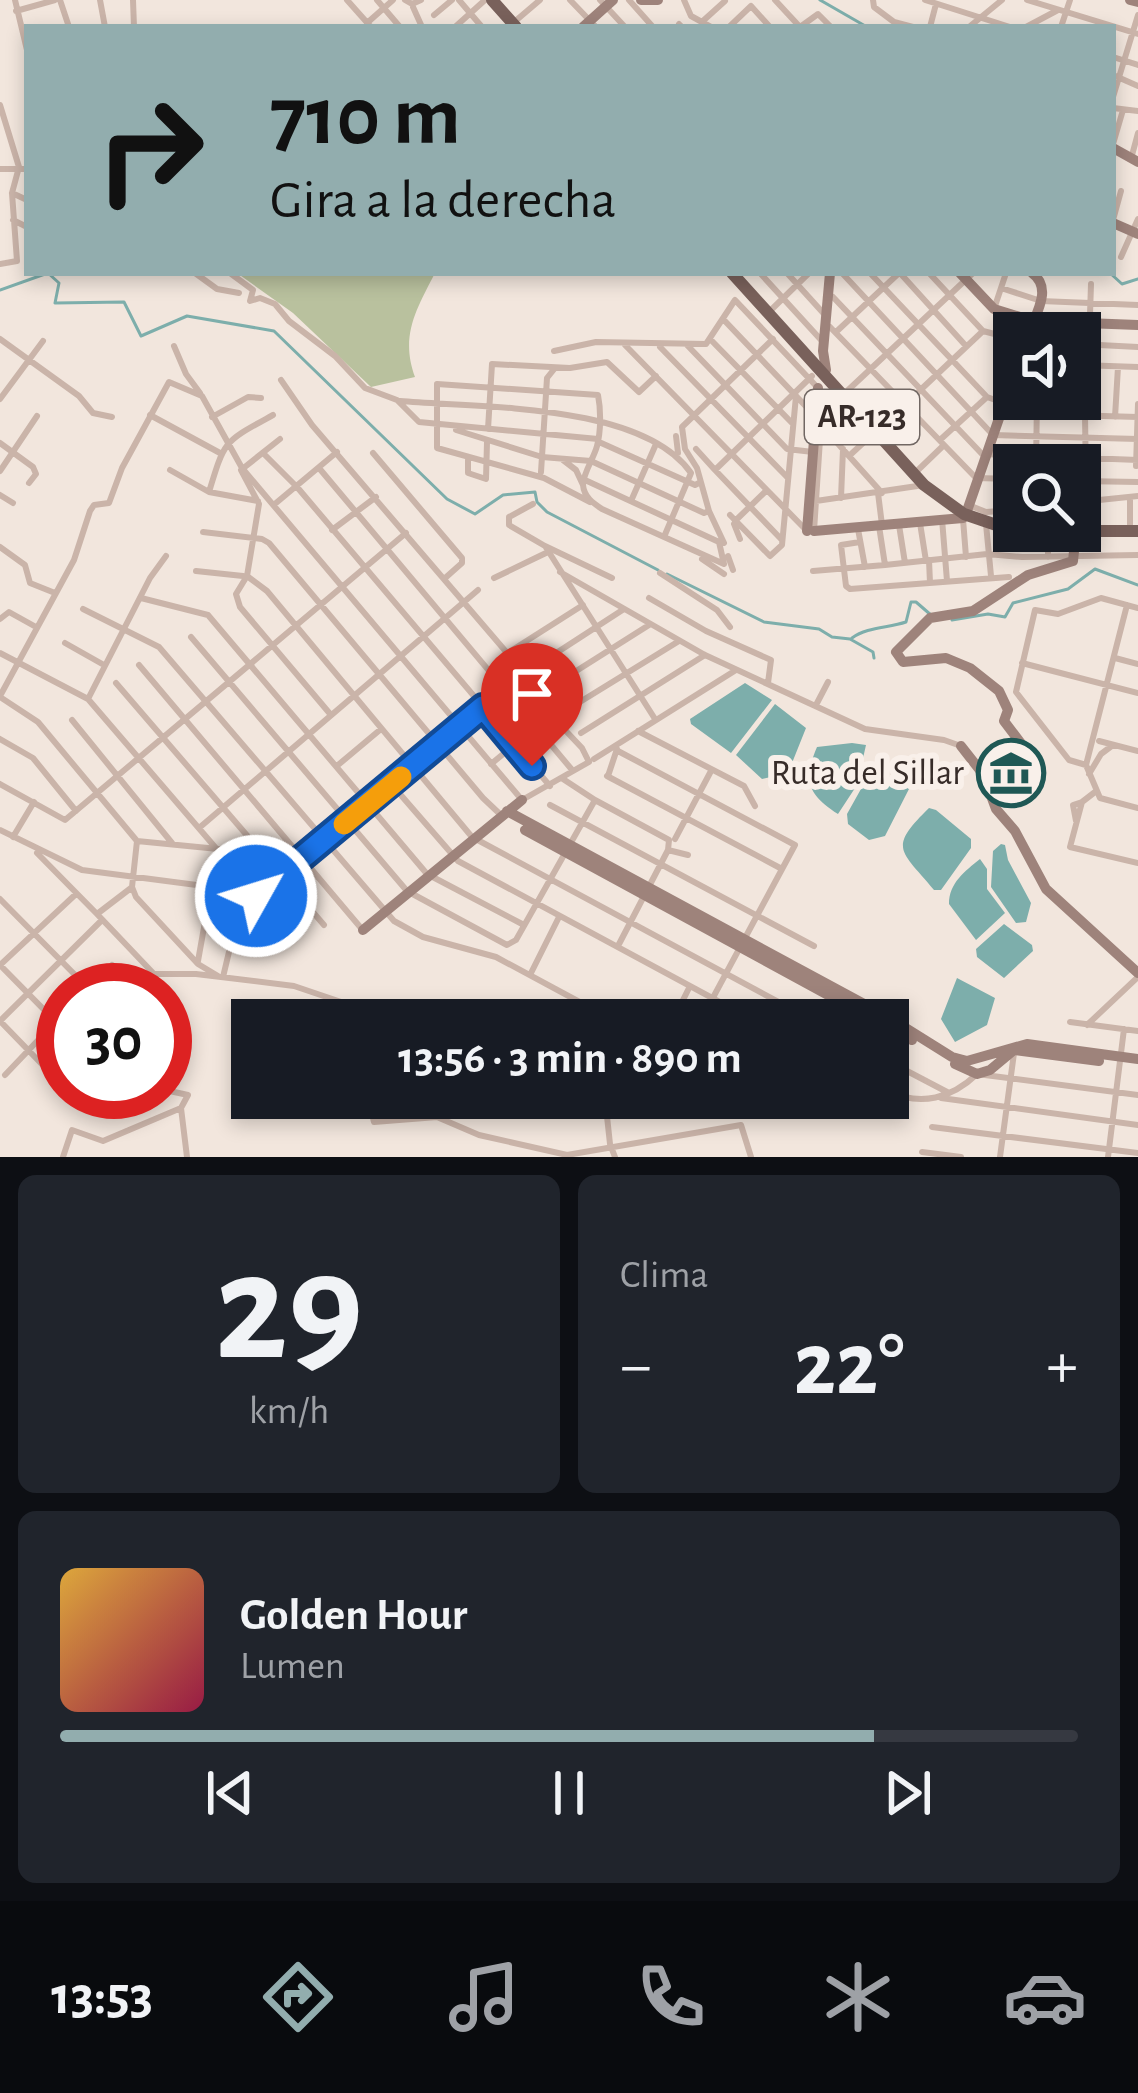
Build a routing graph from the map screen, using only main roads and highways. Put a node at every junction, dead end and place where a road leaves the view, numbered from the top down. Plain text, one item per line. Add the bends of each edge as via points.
1 (488, 0) edge
2 (511, 24) edge
3 (740, 276) edge
4 (741, 276) edge
5 (818, 376) junction
6 (877, 431) junction
7 (966, 512) junction
8 (993, 522) edge
9 (993, 525) edge
10 (1135, 527) edge
11 (1101, 529) edge

1 - 2 main road
3 - 5 main road, AR-123
4 - 5 main road, AR-123
5 - 6 main road, AR-123
5 - 6 main road, AR-123 via 846,392
6 - 7 main road, AR-123
7 - 8 main road, AR-123
7 - 9 main road, AR-123
10 - 11 main road, AR-123

